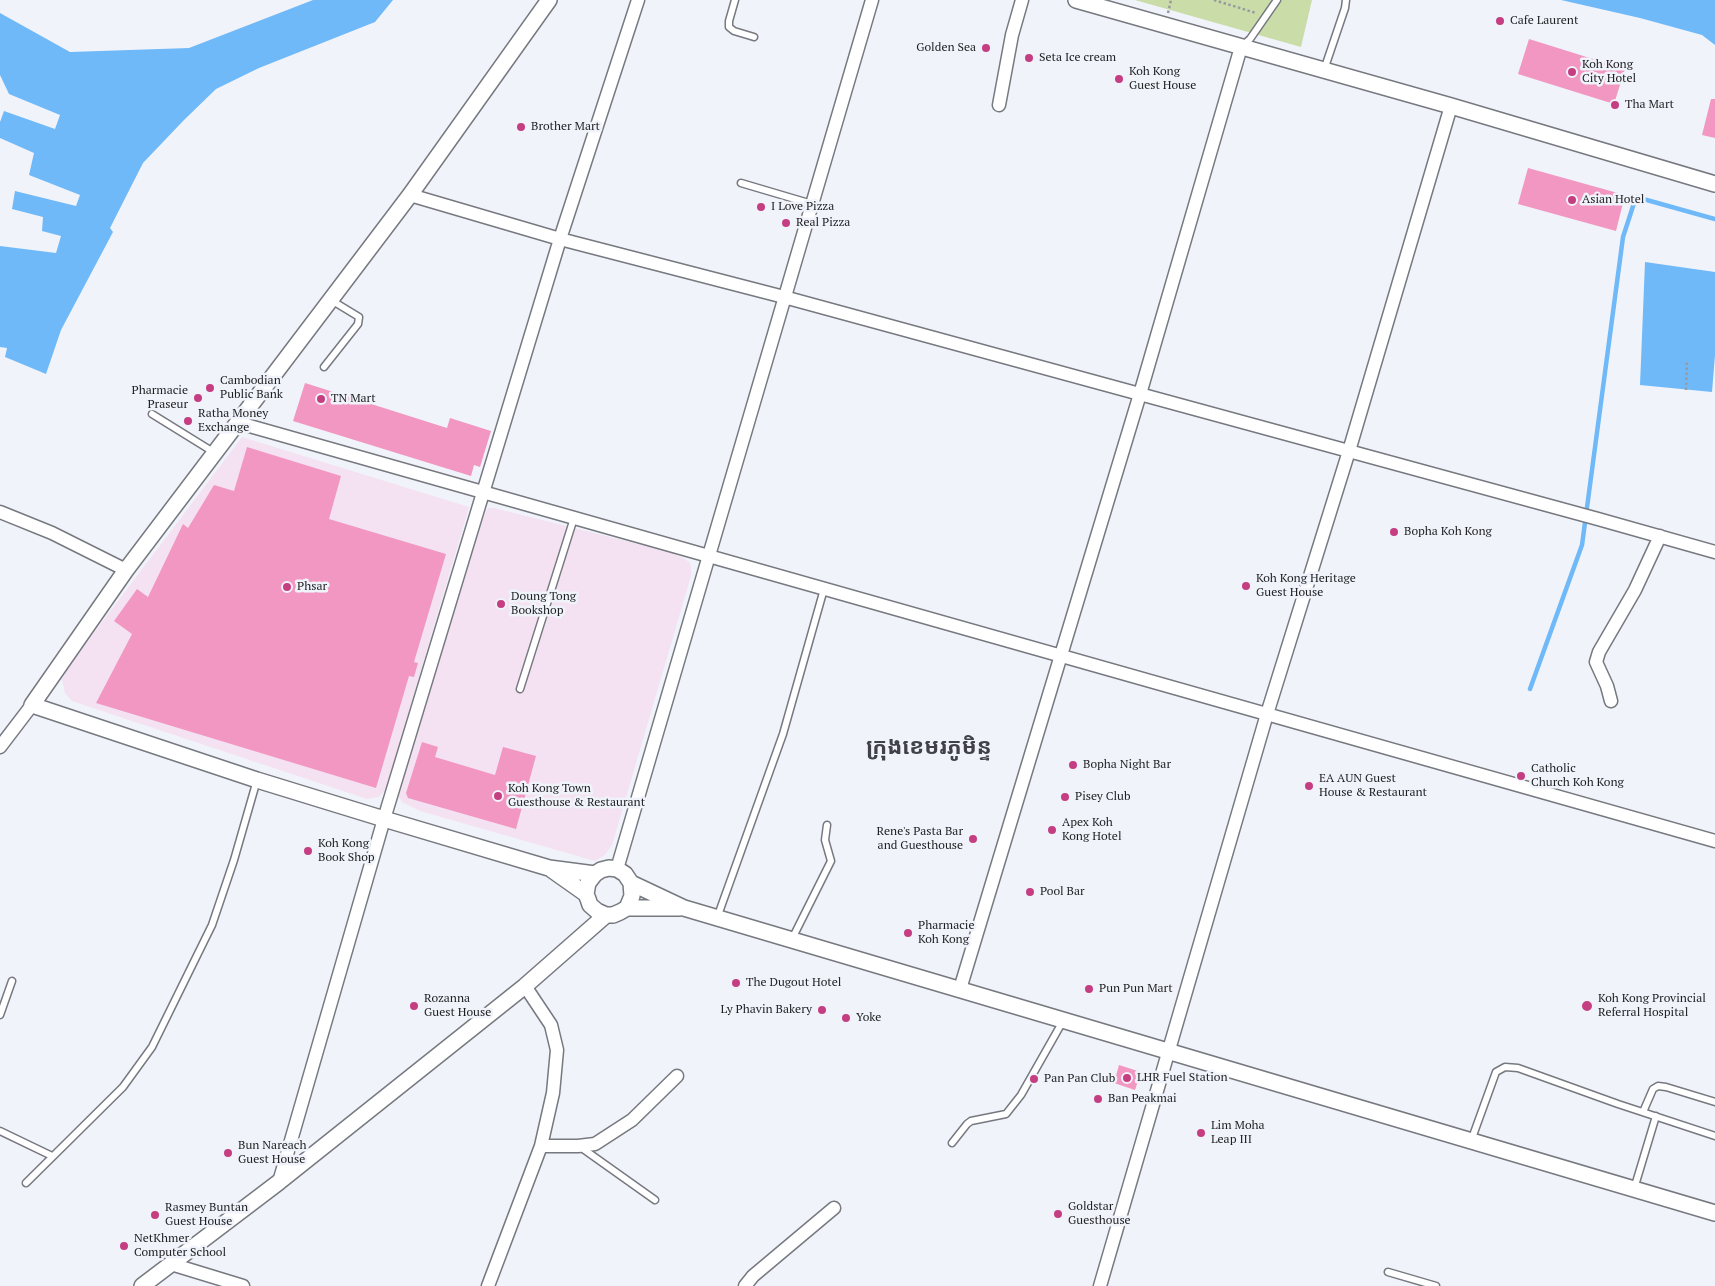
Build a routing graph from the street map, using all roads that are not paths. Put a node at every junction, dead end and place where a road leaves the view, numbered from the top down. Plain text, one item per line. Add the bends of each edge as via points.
1 (549, 0) edge
2 (638, 0) edge
3 (735, 0) edge
4 (872, 0) edge
5 (1022, 0) edge
6 (1076, 0) edge
7 (1277, 0) edge
8 (1346, 0) edge
9 (754, 37) dead end
10 (1241, 47) junction
11 (1324, 70) junction
12 (999, 105) dead end
13 (1450, 106) junction
14 (741, 183) dead end
15 (1715, 184) edge
16 (410, 195) junction
17 (812, 204) junction
18 (560, 239) junction
19 (784, 297) junction
20 (331, 300) junction
21 (324, 367) dead end
22 (1140, 394) junction
23 (152, 414) dead end
24 (239, 423) junction
25 (1349, 451) junction
26 (216, 453) junction
27 (484, 493) junction
28 (0, 512) edge
29 (574, 518) junction
30 (1660, 536) junction
31 (1715, 552) edge
32 (708, 556) junction
33 (126, 570) junction
34 (824, 589) junction
35 (1061, 656) junction
36 (520, 689) dead end
37 (1611, 701) dead end
38 (32, 705) junction
39 (1267, 714) junction
40 (0, 747) edge
41 (257, 780) junction
42 (384, 819) junction
43 (827, 825) dead end
44 (1715, 841) edge
45 (549, 868) junction
46 (617, 869) junction
47 (594, 874) junction
48 (631, 883) junction
49 (588, 899) junction
50 (626, 908) junction
51 (684, 908) junction
52 (606, 914) junction
53 (717, 918) junction
54 (583, 936) junction
55 (792, 940) junction
56 (12, 981) dead end
57 (525, 986) junction
58 (960, 990) junction
59 (1, 1010) edge
60 (1063, 1020) junction
61 (1169, 1051) junction
62 (677, 1076) dead end
63 (1715, 1102) edge
64 (1643, 1112) junction
65 (1656, 1116) junction
66 (0, 1131) edge
67 (1715, 1136) edge
68 (1471, 1141) junction
69 (952, 1143) dead end
70 (541, 1146) junction
71 (578, 1146) junction
72 (52, 1156) junction
73 (26, 1182) dead end
74 (279, 1182) junction
75 (1634, 1189) junction
76 (655, 1200) dead end
77 (834, 1208) dead end
78 (1715, 1213) edge
79 (171, 1264) junction
80 (1388, 1272) dead end
81 (142, 1286) edge
82 (243, 1286) edge
83 (488, 1286) edge
84 (745, 1286) edge
85 (1100, 1286) edge
86 (1436, 1286) edge

1 - 16 street
2 - 18 street
3 - 9 lane via 729,27
4 - 17 street
5 - 12 street
6 - 10 street
7 - 10 lane
8 - 11 lane
10 - 11 street
10 - 22 street
11 - 13 street
13 - 15 street
13 - 25 street
14 - 17 lane
16 - 18 street
16 - 20 street
17 - 19 street
18 - 19 street
18 - 27 street
19 - 22 street
19 - 32 street
20 - 21 lane via 359,317 358,324
20 - 24 street
22 - 25 street
22 - 35 street
23 - 26 lane
24 - 26 street
24 - 27 street
25 - 30 street
25 - 39 street
26 - 33 street
27 - 29 street
27 - 42 street
28 - 33 street via 52,533
29 - 32 street
29 - 36 lane
30 - 31 street
30 - 37 street via 1596,662
32 - 34 street
32 - 46 street
33 - 38 street
34 - 35 street
34 - 53 lane via 783,734
35 - 39 street
35 - 58 street
38 - 40 street
38 - 41 street
39 - 44 street
39 - 61 street
41 - 42 street
41 - 72 lane via 212,924 152,1047 123,1086
42 - 45 street
42 - 74 street
43 - 55 lane via 825,840 830,862
45 - 47 street
45 - 49 street
46 - 47 street via 609,868
46 - 48 street
47 - 49 street via 588,883
48 - 50 street via 632,896
48 - 51 street
49 - 52 street via 597,911
49 - 54 street
50 - 51 street
50 - 52 street via 613,915
51 - 53 street
52 - 54 street
53 - 55 street
54 - 57 street
55 - 58 street
56 - 59 lane
57 - 70 street via 551,1024 557,1050 553,1093
57 - 74 street
58 - 60 street
60 - 61 street
60 - 69 lane via 1021,1095 1006,1114 971,1121
61 - 68 street
61 - 85 street
62 - 71 street via 632,1120 595,1144
63 - 64 lane via 1658,1086 1653,1089
64 - 65 lane
64 - 68 lane via 1518,1068 1504,1067 1496,1072
65 - 67 lane
65 - 75 lane
66 - 72 lane
68 - 75 street
70 - 71 street
70 - 83 street
71 - 76 lane
72 - 73 lane
74 - 79 street
75 - 78 street
77 - 84 street
79 - 81 street
79 - 82 street
80 - 86 lane

